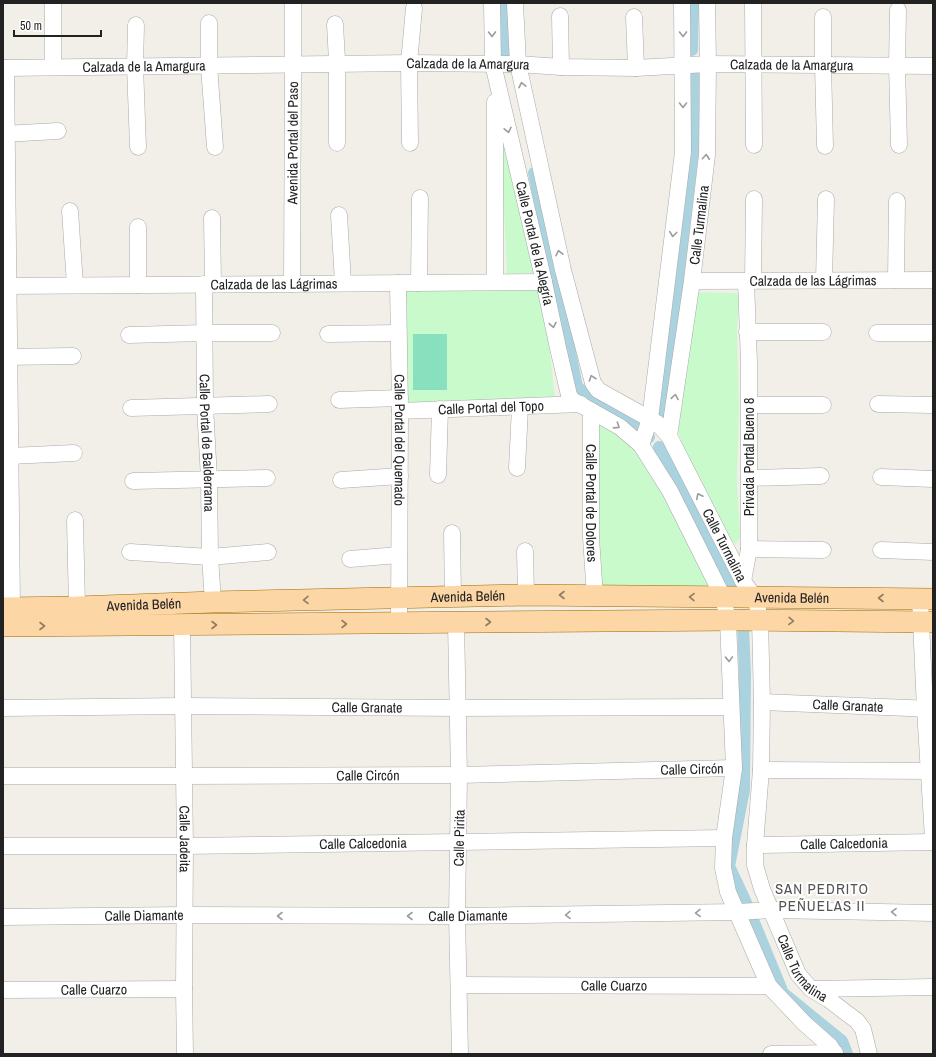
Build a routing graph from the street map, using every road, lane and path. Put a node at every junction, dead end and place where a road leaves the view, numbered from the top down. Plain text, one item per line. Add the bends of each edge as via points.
1 (53, 3) edge
2 (292, 3) edge
3 (492, 3) edge
4 (515, 3) edge
5 (682, 3) edge
6 (707, 3) edge
7 (753, 3) edge
8 (414, 8) dead end
9 (898, 10) dead end
10 (560, 16) dead end
11 (634, 17) dead end
12 (823, 17) dead end
13 (209, 23) dead end
14 (335, 24) dead end
15 (136, 25) dead end
16 (337, 64) junction
17 (409, 64) junction
18 (518, 64) junction
19 (708, 64) junction
20 (294, 65) junction
21 (754, 65) junction
22 (823, 65) junction
23 (897, 65) junction
24 (135, 66) junction
25 (209, 66) junction
26 (683, 66) junction
27 (933, 66) edge
28 (53, 67) junction
29 (561, 67) junction
30 (5, 68) edge
31 (636, 68) junction
32 (494, 70) junction
33 (58, 131) dead end
34 (5, 134) edge
35 (337, 142) dead end
36 (410, 143) dead end
37 (754, 145) dead end
38 (899, 145) dead end
39 (825, 146) dead end
40 (138, 147) dead end
41 (215, 147) dead end
42 (420, 198) dead end
43 (754, 199) dead end
44 (826, 199) dead end
45 (897, 201) dead end
46 (70, 211) dead end
47 (339, 215) dead end
48 (212, 218) dead end
49 (5, 225) edge
50 (138, 227) dead end
51 (824, 280) junction
52 (896, 280) junction
53 (933, 280) edge
54 (692, 281) junction
55 (749, 281) junction
56 (495, 282) junction
57 (544, 282) junction
58 (343, 283) junction
59 (398, 283) junction
60 (419, 283) junction
61 (208, 284) junction
62 (292, 284) junction
63 (75, 285) junction
64 (138, 285) junction
65 (6, 286) edge
66 (747, 332) junction
67 (823, 332) dead end
68 (204, 333) junction
69 (272, 333) dead end
70 (398, 333) junction
71 (877, 333) dead end
72 (933, 333) edge
73 (328, 334) dead end
74 (129, 335) dead end
75 (73, 356) dead end
76 (6, 357) edge
77 (339, 400) dead end
78 (269, 404) dead end
79 (400, 404) junction
80 (878, 404) dead end
81 (750, 405) junction
82 (823, 405) dead end
83 (933, 405) edge
84 (205, 406) junction
85 (520, 407) junction
86 (131, 408) dead end
87 (586, 408) junction
88 (440, 409) junction
89 (650, 419) junction
90 (669, 436) junction
91 (641, 445) junction
92 (74, 453) dead end
93 (10, 456) junction
94 (517, 468) dead end
95 (438, 475) dead end
96 (400, 476) junction
97 (821, 476) dead end
98 (881, 477) dead end
99 (267, 478) dead end
100 (749, 478) junction
101 (209, 479) junction
102 (933, 479) edge
103 (341, 480) dead end
104 (133, 481) dead end
105 (75, 520) dead end
106 (452, 533) dead end
107 (7, 545) edge
108 (749, 549) junction
109 (823, 550) dead end
110 (881, 550) dead end
111 (525, 551) dead end
112 (130, 552) dead end
113 (268, 552) dead end
114 (933, 552) edge
115 (399, 555) junction
116 (210, 557) junction
117 (350, 559) dead end
118 (743, 581) junction
119 (526, 595) junction
120 (595, 596) junction
121 (453, 597) junction
122 (723, 597) junction
123 (400, 598) junction
124 (755, 598) junction
125 (926, 599) edge
126 (213, 602) junction
127 (77, 607) junction
128 (8, 608) edge
129 (728, 620) junction
130 (760, 620) junction
131 (927, 622) edge
132 (399, 623) junction
133 (456, 623) junction
134 (182, 625) junction
135 (3, 626) edge
136 (762, 702) junction
137 (183, 706) junction
138 (731, 707) junction
139 (3, 708) edge
140 (457, 708) junction
141 (929, 709) edge
142 (734, 768) junction
143 (761, 770) junction
144 (931, 771) edge
145 (459, 775) junction
146 (3, 776) edge
147 (183, 776) junction
148 (724, 838) junction
149 (933, 838) edge
150 (933, 842) edge
151 (458, 843) junction
152 (755, 844) junction
153 (3, 846) edge
154 (185, 846) junction
155 (755, 911) junction
156 (933, 913) edge
157 (185, 915) junction
158 (457, 916) junction
159 (3, 917) edge
160 (459, 985) junction
161 (769, 986) junction
162 (933, 987) edge
163 (184, 989) junction
164 (811, 989) junction
165 (3, 990) edge
166 (186, 1054) edge
167 (460, 1054) edge
168 (771, 1054) edge
169 (835, 1054) edge
170 (870, 1054) edge

1 - 28 street
2 - 20 street, Avenida Portal del Paso
3 -> 32 street, Calle Portal de la Alegría
4 - 18 street, Calle Portal de la Alegría
5 -> 26 street, Calle Turmalina
6 - 19 street, Calle Turmalina
7 - 21 street
8 - 17 street
9 - 23 street
10 - 29 street
11 - 31 street
12 - 22 street
13 - 25 street
14 - 16 street
15 - 24 street
16 - 17 street, Calzada de la Amargura
16 - 20 street, Calzada de la Amargura
16 - 35 street
17 - 32 street, Calzada de la Amargura
17 - 36 street
18 - 29 street, Calzada de la Amargura
18 - 32 street, Calzada de la Amargura
89 -> 18 street, Calle Portal de la Alegría via 598,390 593,383 563,270
19 - 21 street, Calzada de la Amargura
19 - 26 street, Calzada de la Amargura
54 -> 19 street, Calle Turmalina via 707,155
20 - 25 street, Calzada de la Amargura
20 - 62 street, Avenida Portal del Paso
21 - 22 street, Calzada de la Amargura
21 - 37 street
22 - 23 street, Calzada de la Amargura
22 - 39 street
23 - 27 street, Calzada de la Amargura
23 - 38 street
24 - 25 street, Calzada de la Amargura
24 - 28 street, Calzada de la Amargura
24 - 40 street
25 - 41 street
26 - 31 street, Calzada de la Amargura
26 -> 89 street, Calle Turmalina via 683,152
28 - 30 street, Calzada de la Amargura
29 - 31 street, Calzada de la Amargura
30 - 34 street
32 - 56 street, Calzada de la Amargura
32 -> 57 street, Calle Portal de la Alegría
33 - 34 street
34 - 49 street
42 - 60 street
43 - 55 street, Privada Portal Bueno 8
44 - 51 street
45 - 52 street
46 - 63 street
47 - 58 street
48 - 61 street, Calle Portal de Balderrama
49 - 65 street
50 - 64 street
51 - 52 street, Calzada de las Lágrimas
51 - 55 street, Calzada de las Lágrimas
52 - 53 street, Calzada de las Lágrimas
54 - 55 street, Calzada de las Lágrimas
90 -> 54 street, Calle Turmalina
55 - 66 street, Privada Portal Bueno 8
56 - 57 street, Calzada de las Lágrimas
56 - 60 street, Calzada de las Lágrimas
57 -> 87 street, Calle Portal de la Alegría via 566,387 572,400
58 - 59 street, Calzada de las Lágrimas
58 - 62 street, Calzada de las Lágrimas
59 - 60 street, Calzada de las Lágrimas
59 - 70 street, Calle Portal del Quemado
61 - 62 street, Calzada de las Lágrimas
61 - 64 street, Calzada de las Lágrimas
61 - 68 street, Calle Portal de Balderrama
63 - 64 street, Calzada de las Lágrimas
63 - 65 street, Calzada de las Lágrimas
65 - 76 street
66 - 67 street
66 - 81 street, Privada Portal Bueno 8
68 - 69 street
68 - 74 street
68 - 84 street, Calle Portal de Balderrama
70 - 73 street
70 - 79 street, Calle Portal del Quemado
71 - 72 street
75 - 76 street
76 - 93 street
77 - 79 street, Calle Portal del Topo
78 - 84 street
79 - 88 street, Calle Portal del Topo
79 - 96 street, Calle Portal del Quemado
80 - 83 street
81 - 82 street
81 - 100 street, Privada Portal Bueno 8
84 - 86 street
84 - 101 street, Calle Portal de Balderrama
85 - 87 street, Calle Portal del Topo
85 - 88 street, Calle Portal del Topo
85 - 94 street
87 -> 91 street, Calle Portal de la Alegría via 620,427
87 - 120 street, Calle Portal de Dolores
88 - 95 street
89 - 90 street, Calle Portal de la Alegría via 661,426
89 - 91 street, Calle Turmalina
118 -> 90 street, Calle Turmalina
91 - 122 street, Calle Turmalina via 670,492
92 - 93 street
93 - 107 street
96 - 103 street
96 - 115 street, Calle Portal del Quemado
97 - 100 street
98 - 102 street
99 - 101 street
100 - 108 street, Privada Portal Bueno 8
101 - 104 street
101 - 116 street, Calle Portal de Balderrama
105 - 127 street
106 - 121 street
107 - 128 street
108 - 109 street
108 - 118 street, Privada Portal Bueno 8
110 - 114 street
111 - 119 street
112 - 116 street
113 - 116 street
115 - 117 street
115 - 123 street, Calle Portal del Quemado
116 - 126 street, Calle Portal de Balderrama
118 - 124 street, Calle Turmalina
120 -> 119 main road, Avenida Belén
119 - 121 main road, Avenida Belén
122 -> 120 main road, Avenida Belén
121 - 123 main road, Avenida Belén
122 - 124 main road, Avenida Belén
122 - 129 street, Calle Turmalina
123 -> 126 main road, Avenida Belén
123 - 132 street, Calle Portal del Quemado
125 -> 124 main road, Avenida Belén
124 - 130 street, Calle Turmalina
125 - 131 street
126 - 127 main road, Avenida Belén
127 - 128 main road, Avenida Belén
129 - 130 main road, Avenida Belén
133 -> 129 main road, Avenida Belén
129 -> 138 street, Calle Turmalina
130 -> 131 main road, Avenida Belén
130 - 136 street, Calle Turmalina
131 - 141 street
132 - 133 main road, Avenida Belén
134 -> 132 main road, Avenida Belén
133 - 140 street, Calle Pirita
135 -> 134 main road, Avenida Belén
134 - 137 street, Calle Jadeita
136 - 141 street, Calle Granate
136 - 143 street, Calle Turmalina
137 - 139 street, Calle Granate
137 - 140 street, Calle Granate
137 - 147 street, Calle Jadeita
138 - 140 street, Calle Granate
138 - 142 street, Calle Turmalina
140 - 145 street, Calle Pirita
141 - 144 street
142 - 145 street, Calle Circón
142 - 148 street, Calle Turmalina
143 - 144 street
143 - 152 street, Calle Turmalina
144 - 149 street
145 - 147 street, Calle Circón
145 - 151 street, Calle Pirita
146 - 147 street, Calle Circón
147 - 154 street, Calle Jadeita
148 - 151 street, Calle Calcedonia
148 - 155 street, Calle Turmalina via 723,868 728,892
150 - 152 street, Calle Calcedonia
151 - 154 street, Calle Calcedonia
151 - 158 street, Calle Pirita
152 - 155 street, Calle Turmalina via 755,865 762,889
153 - 154 street, Calle Calcedonia
154 - 157 street, Calle Jadeita
156 -> 155 street, Calle Diamante
155 -> 158 street, Calle Diamante
155 - 161 street, Calle Turmalina
155 - 164 street, Calle Turmalina
158 -> 157 street, Calle Diamante
157 - 159 street, Calle Diamante
157 - 163 street, Calle Jadeita
158 - 160 street, Calle Pirita
160 - 161 street, Calle Cuarzo
160 - 167 street, Calle Pirita
161 - 169 street, Calle Turmalina
162 - 164 street
163 - 165 street, Calle Cuarzo
163 - 166 street, Calle Jadeita
164 - 170 street, Calle Turmalina via 857,1021 863,1029
168 - 169 street

